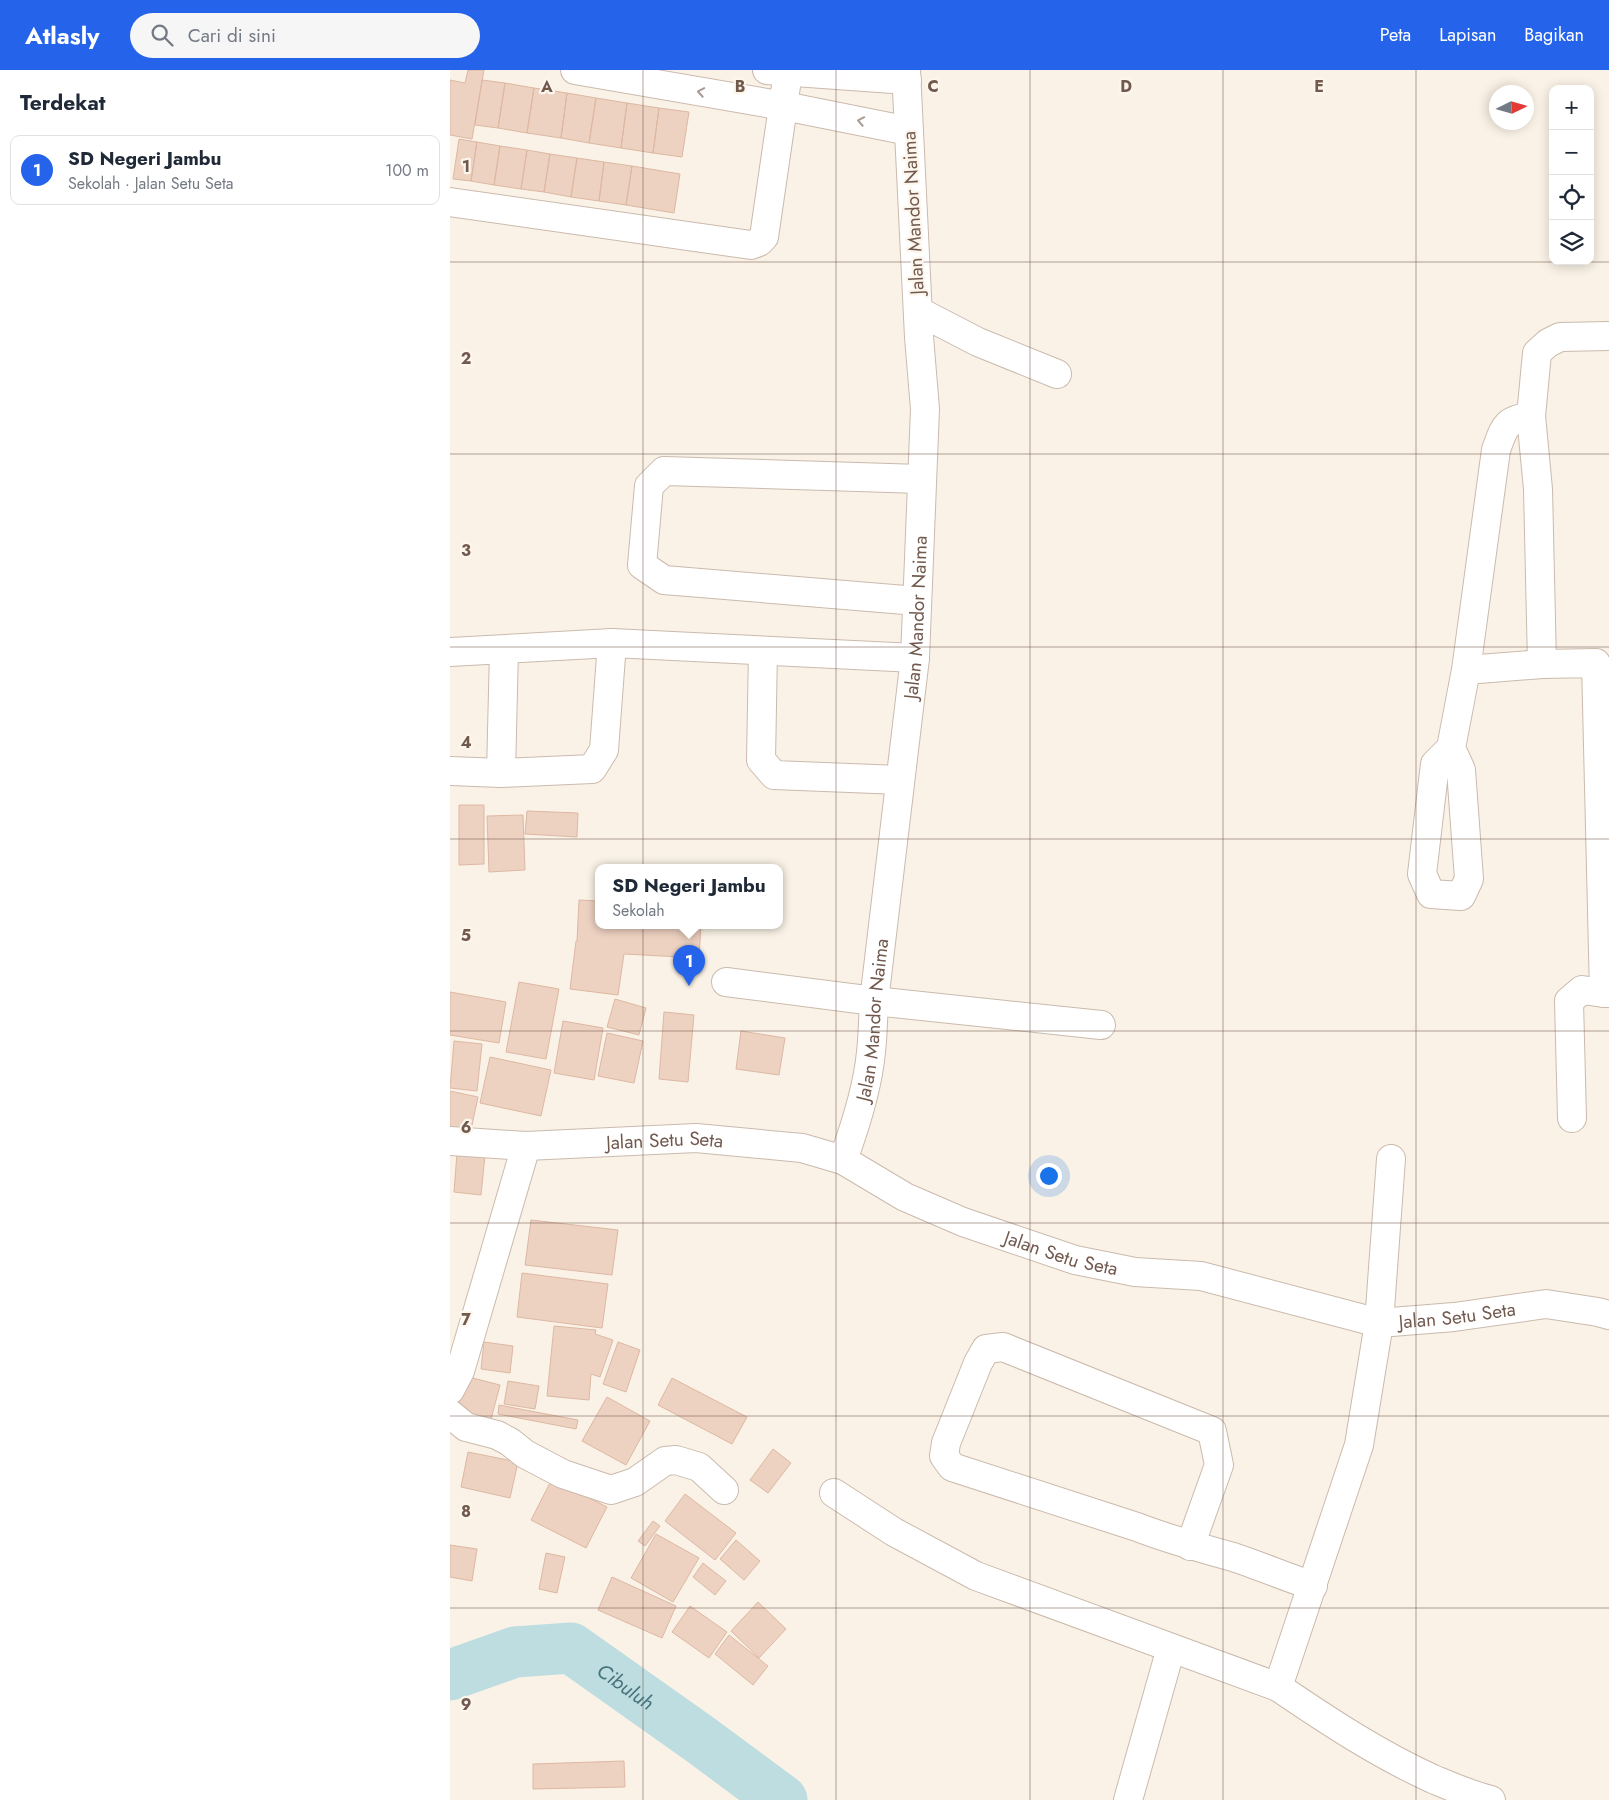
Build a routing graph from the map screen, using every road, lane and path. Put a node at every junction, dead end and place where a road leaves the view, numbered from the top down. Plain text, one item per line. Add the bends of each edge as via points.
1 (575, 70) edge
2 (777, 71) edge
3 (906, 75) edge
4 (784, 106) junction
5 (909, 131) junction
6 (450, 202) edge
7 (918, 312) junction
8 (1609, 336) edge
9 (1057, 374) dead end
10 (1531, 416) junction
11 (921, 479) junction
12 (917, 601) junction
13 (612, 643) junction
14 (504, 650) junction
15 (763, 651) junction
16 (450, 652) edge
17 (915, 658) junction
18 (1602, 663) edge
19 (1542, 664) junction
20 (1466, 670) junction
21 (1451, 748) dead end
22 (450, 771) edge
23 (501, 773) junction
24 (900, 780) junction
25 (726, 982) dead end
26 (1606, 993) edge
27 (874, 1001) junction
28 (1101, 1026) dead end
29 (1572, 1118) dead end
30 (450, 1141) edge
31 (526, 1146) junction
32 (1391, 1159) dead end
33 (844, 1160) junction
34 (1609, 1315) edge
35 (1379, 1323) junction
36 (450, 1390) edge
37 (450, 1414) edge
38 (724, 1490) dead end
39 (834, 1493) dead end
40 (1190, 1546) junction
41 (1313, 1586) junction
42 (1171, 1648) junction
43 (1278, 1687) junction
44 (1476, 1798) edge
45 (1128, 1800) edge

4 -> 1 street
2 - 3 street
2 - 4 street
3 - 5 street, Jalan Mandor Naima
5 -> 4 street
4 - 6 street via 764,237 759,242 751,244
5 - 7 street, Jalan Mandor Naima
7 - 9 street via 978,342
7 - 11 street, Jalan Mandor Naima via 925,408
8 - 10 street via 1560,337 1537,353
10 - 19 street via 1538,489
10 - 20 street via 1513,420 1503,429 1496,450
11 - 12 street, Jalan Mandor Naima
11 - 12 street via 664,471 649,486 642,566 664,580
12 - 17 street, Jalan Mandor Naima
13 - 14 street
13 - 15 street
13 - 23 street via 604,750 592,769
14 - 16 street
14 - 23 street
15 - 17 street
15 - 24 street via 761,760 774,775
17 - 24 street, Jalan Mandor Naima
18 - 19 street
18 - 26 street
19 - 20 street
20 - 21 street
22 - 23 street
24 - 27 street, Jalan Mandor Naima
25 - 27 street
26 - 29 street via 1582,990 1569,1001
27 - 28 street
27 - 33 street, Jalan Mandor Naima via 871,1053
30 - 31 street, Jalan Setu Seta
31 - 33 street, Jalan Setu Seta via 696,1138 802,1148
31 - 36 street via 460,1371
32 - 35 street
33 - 35 street, Jalan Setu Seta via 905,1197 963,1222 1075,1260 1136,1272 1201,1276
34 - 35 street, Jalan Setu Seta via 1546,1304 1454,1317
35 - 41 street via 1359,1445
37 - 38 street via 466,1427 497,1435 563,1474 611,1490 635,1482 665,1461 676,1460 699,1467
39 - 42 street via 894,1532 976,1576
40 - 40 street via 952,1467 944,1456 946,1443 986,1349 1003,1347 1212,1431 1219,1465
40 - 41 street via 1233,1557
41 - 43 street
42 - 43 street
42 - 45 street
43 - 44 street via 1372,1747

